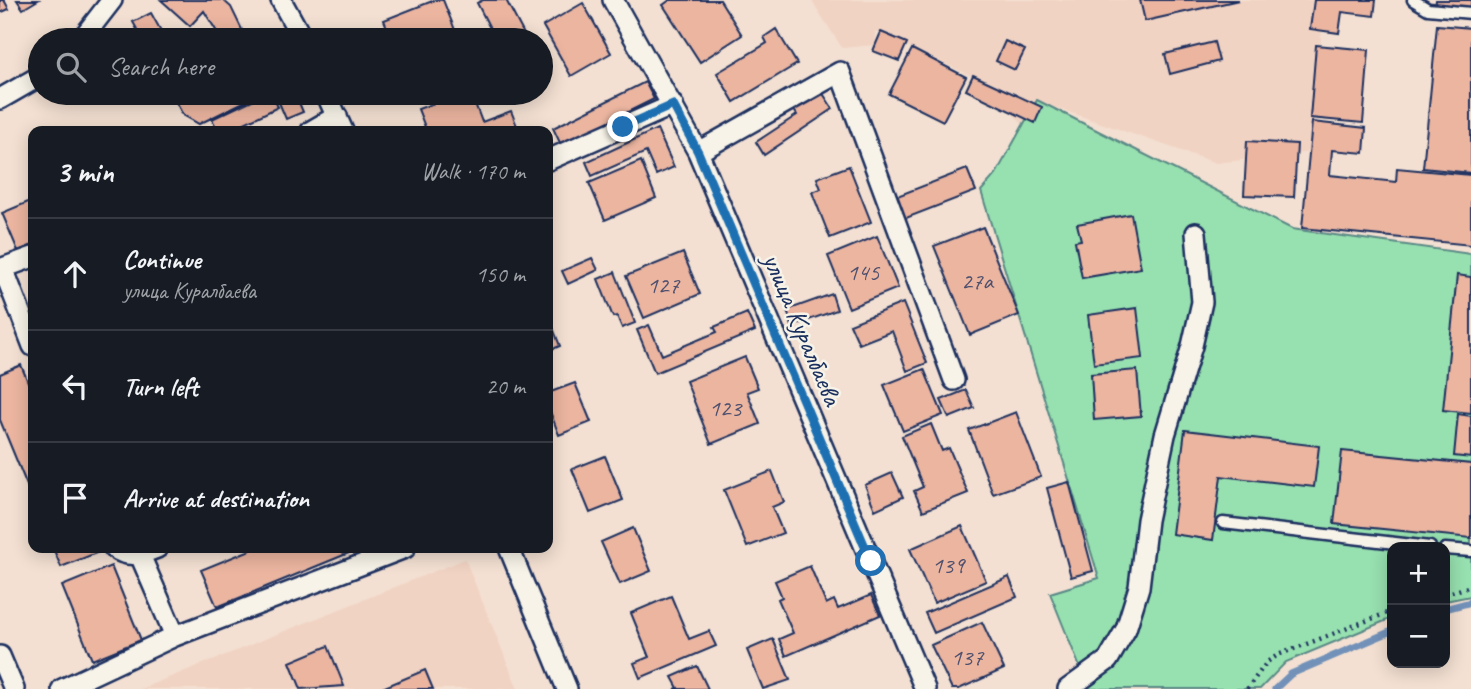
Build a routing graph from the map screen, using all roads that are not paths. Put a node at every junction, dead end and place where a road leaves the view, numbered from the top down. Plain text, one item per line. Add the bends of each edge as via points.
1 (112, 0) edge
2 (281, 0) edge
3 (613, 0) edge
4 (1413, 0) edge
5 (1471, 13) edge
6 (90, 28) edge
7 (296, 28) edge
8 (28, 83) edge
9 (0, 99) edge
10 (331, 105) edge
11 (673, 105) junction
12 (340, 124) edge
13 (698, 152) junction
14 (553, 158) edge
15 (1196, 233) dead end
16 (28, 259) edge
17 (1, 269) edge
18 (28, 334) edge
19 (954, 380) dead end
20 (1223, 523) dead end
21 (1387, 542) edge
22 (1450, 549) edge
23 (1471, 551) edge
24 (148, 553) edge
25 (392, 553) edge
26 (511, 553) edge
27 (175, 636) junction
28 (0, 656) edge
29 (14, 689) edge
30 (62, 689) edge
31 (567, 689) edge
32 (925, 689) edge
33 (1068, 689) edge

1 - 6 street
2 - 7 street
3 - 11 street, улица Куралбаева
4 - 5 lane via 1428,9
8 - 9 street
10 - 12 street
11 - 13 street, улица Куралбаева
11 - 14 street
13 - 19 street via 841,72
13 - 32 street, улица Куралбаева
15 - 33 street via 1202,302 1165,435 1139,587 1126,629 1108,660
16 - 17 street
17 - 18 street
20 - 21 lane
22 - 23 lane
24 - 27 street
25 - 27 street
26 - 31 street
27 - 30 street
28 - 29 street

